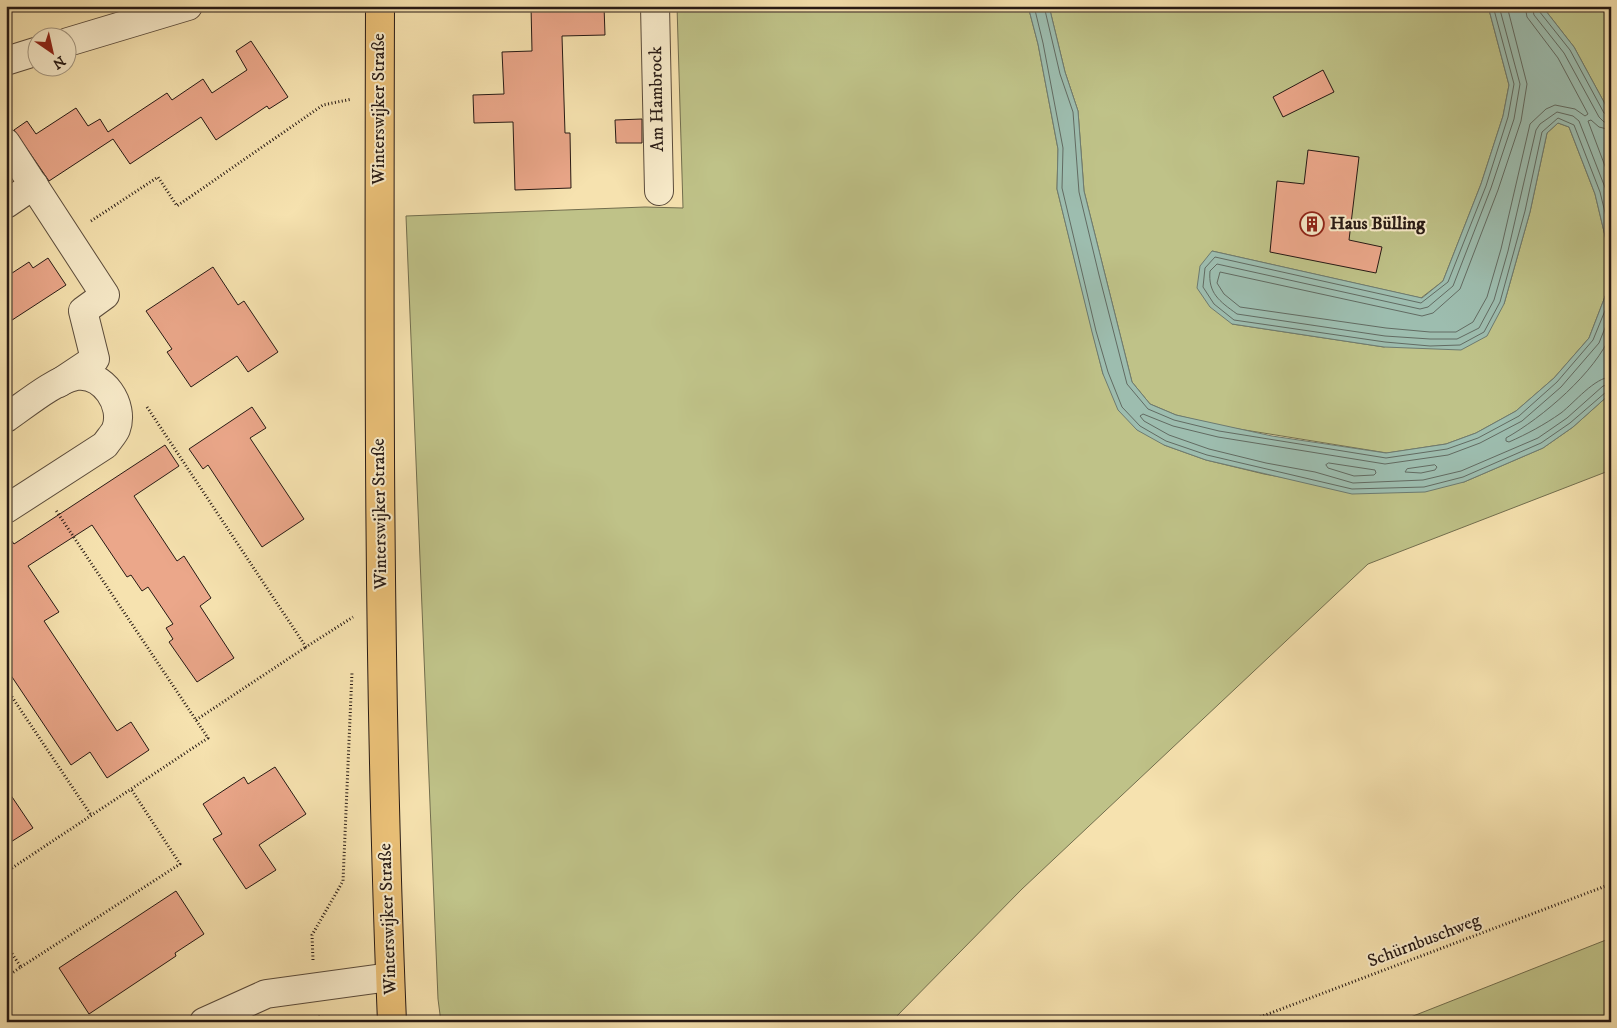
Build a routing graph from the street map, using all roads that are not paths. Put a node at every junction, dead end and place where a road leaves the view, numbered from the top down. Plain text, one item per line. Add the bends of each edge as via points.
1 (188, 6) edge
2 (380, 6) edge
3 (655, 6) edge
4 (78, 39) edge
5 (28, 54) edge
6 (6, 61) edge
7 (6, 143) edge
8 (34, 185) junction
9 (658, 192) dead end
10 (6, 204) edge
11 (59, 383) junction
12 (6, 418) edge
13 (6, 509) edge
14 (390, 978) junction
15 (204, 1022) edge
16 (392, 1022) edge

1 - 4 street
2 - 14 main road, Winterswijker Straße via 379,416
3 - 9 street, Am Hambrock
5 - 6 street
7 - 8 street
8 - 10 street
8 - 11 street via 105,295 83,311 95,359
11 - 12 street
11 - 13 street via 77,376 94,378 112,393 118,411 116,429 105,445
14 - 15 street via 266,994
14 - 16 main road, Winterswijker Straße

